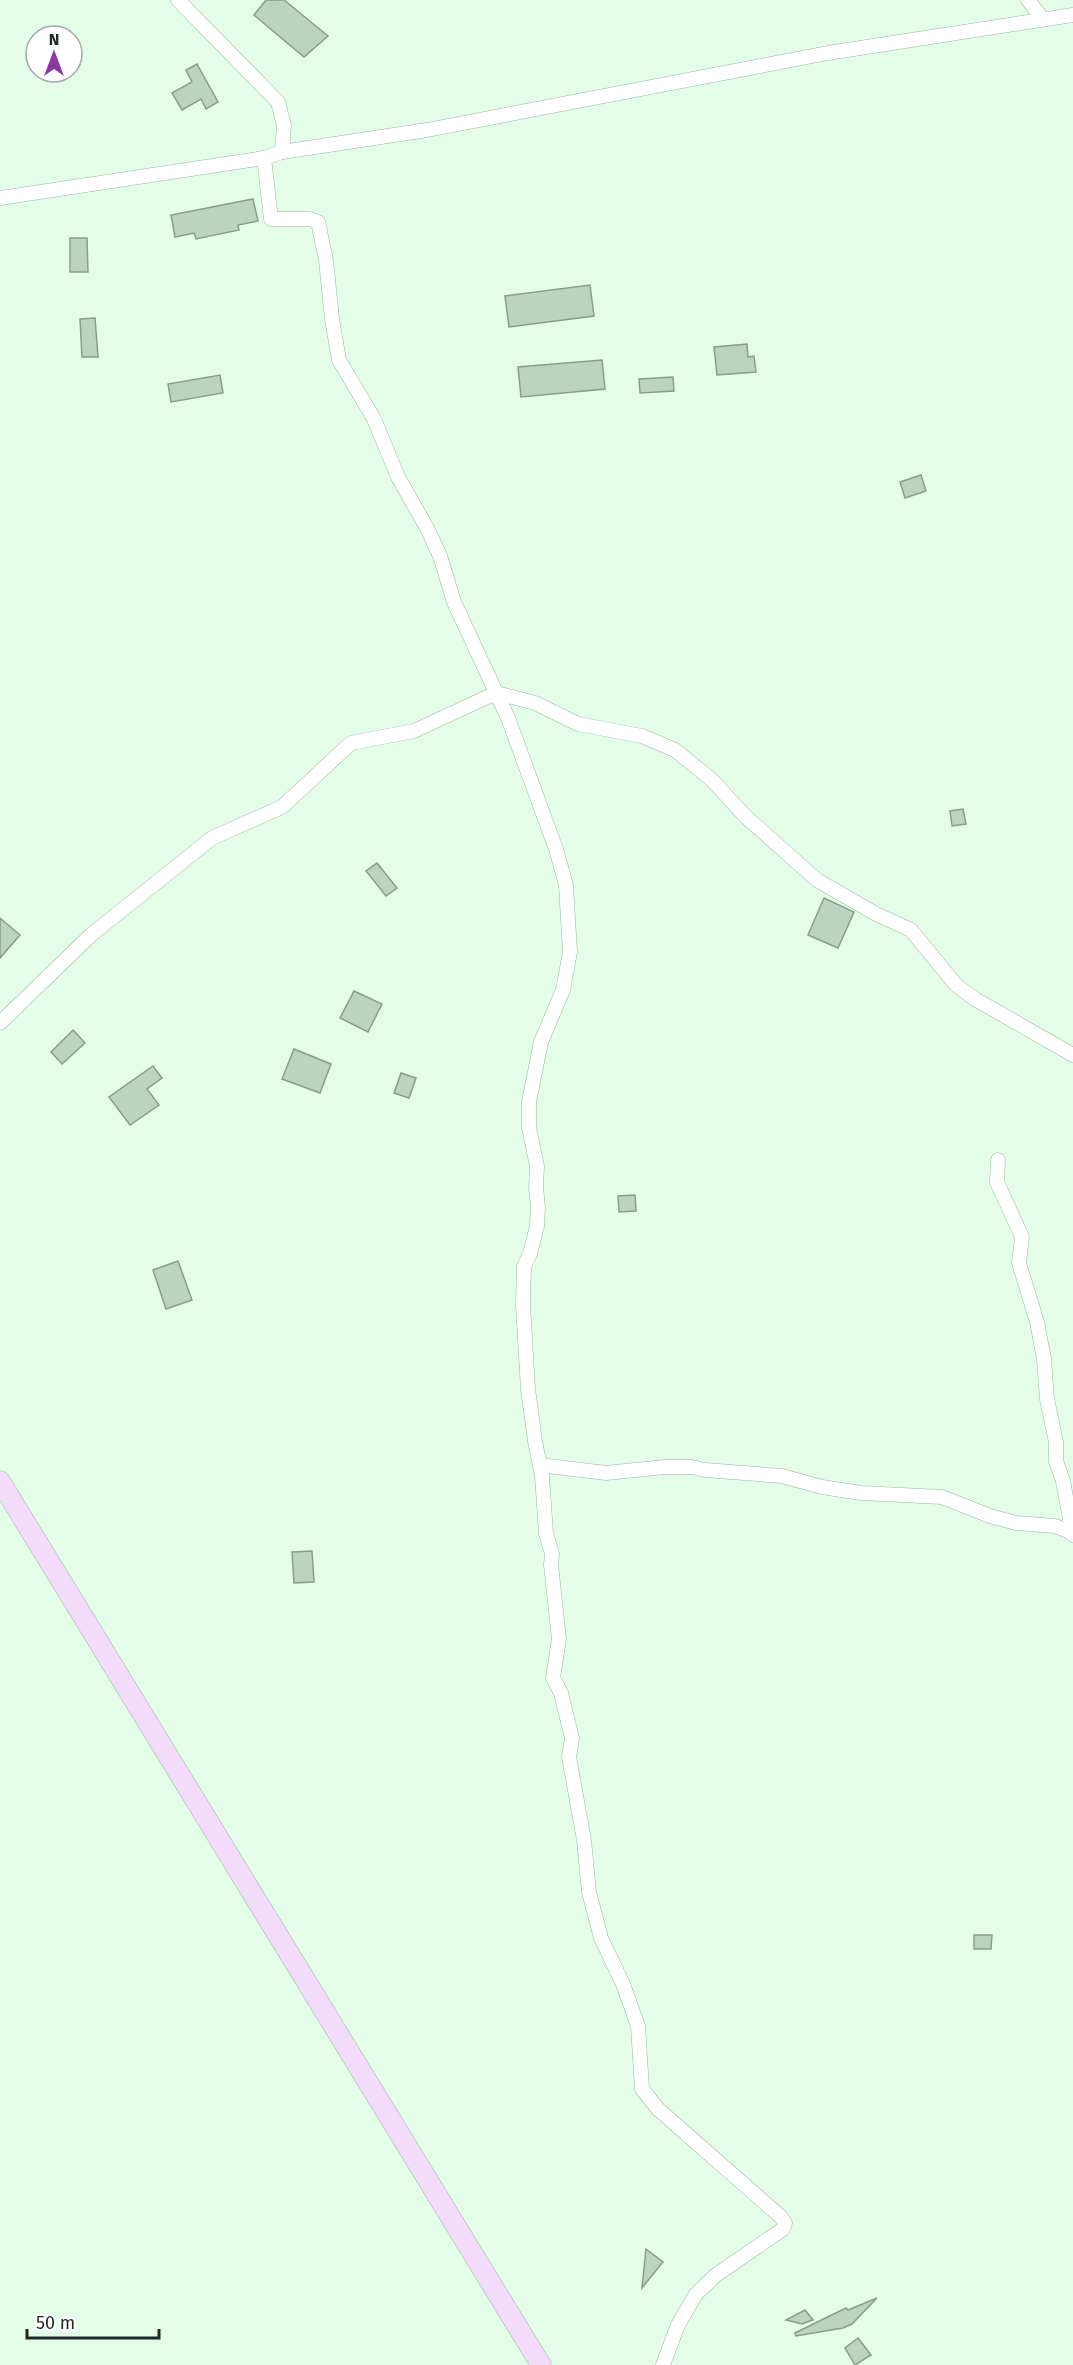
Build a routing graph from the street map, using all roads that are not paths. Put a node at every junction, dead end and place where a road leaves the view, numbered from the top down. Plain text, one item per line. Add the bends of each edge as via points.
1 (178, 0) edge
2 (1028, 0) edge
3 (1073, 15) edge
4 (1043, 19) junction
5 (282, 152) junction
6 (264, 158) junction
7 (0, 198) edge
8 (496, 693) junction
9 (0, 1023) edge
10 (1073, 1055) edge
11 (998, 1160) dead end
12 (540, 1465) junction
13 (0, 1480) edge
14 (1073, 1534) edge
15 (541, 2365) edge
16 (663, 2365) edge

1 - 5 street via 278,102 284,125
2 - 4 street
3 - 4 street
4 - 5 street via 828,53 427,130
5 - 6 street
6 - 7 street
6 - 8 street via 271,219 318,222 339,360 374,419 398,477 427,528 458,611
8 - 9 street via 414,731 351,743 282,807 203,845 93,934
8 - 10 street via 535,703 578,724 642,736 675,750 817,880 911,930 956,985
8 - 12 street via 556,849 566,885 570,952 563,990 541,1042 529,1102 538,1207 537,1226 524,1266 523,1305 528,1389
11 - 14 street via 997,1182 1022,1237 1019,1263 1037,1322 1056,1461
12 - 14 street via 606,1473 692,1467 782,1476 861,1493 942,1497 990,1516 1055,1526
12 - 16 street via 559,1639 553,1678 561,1693 572,1738 569,1757 589,1892 601,1938 638,2026 642,2089 658,2109 785,2223 783,2229 716,2275 696,2294 678,2325
13 - 15 street

